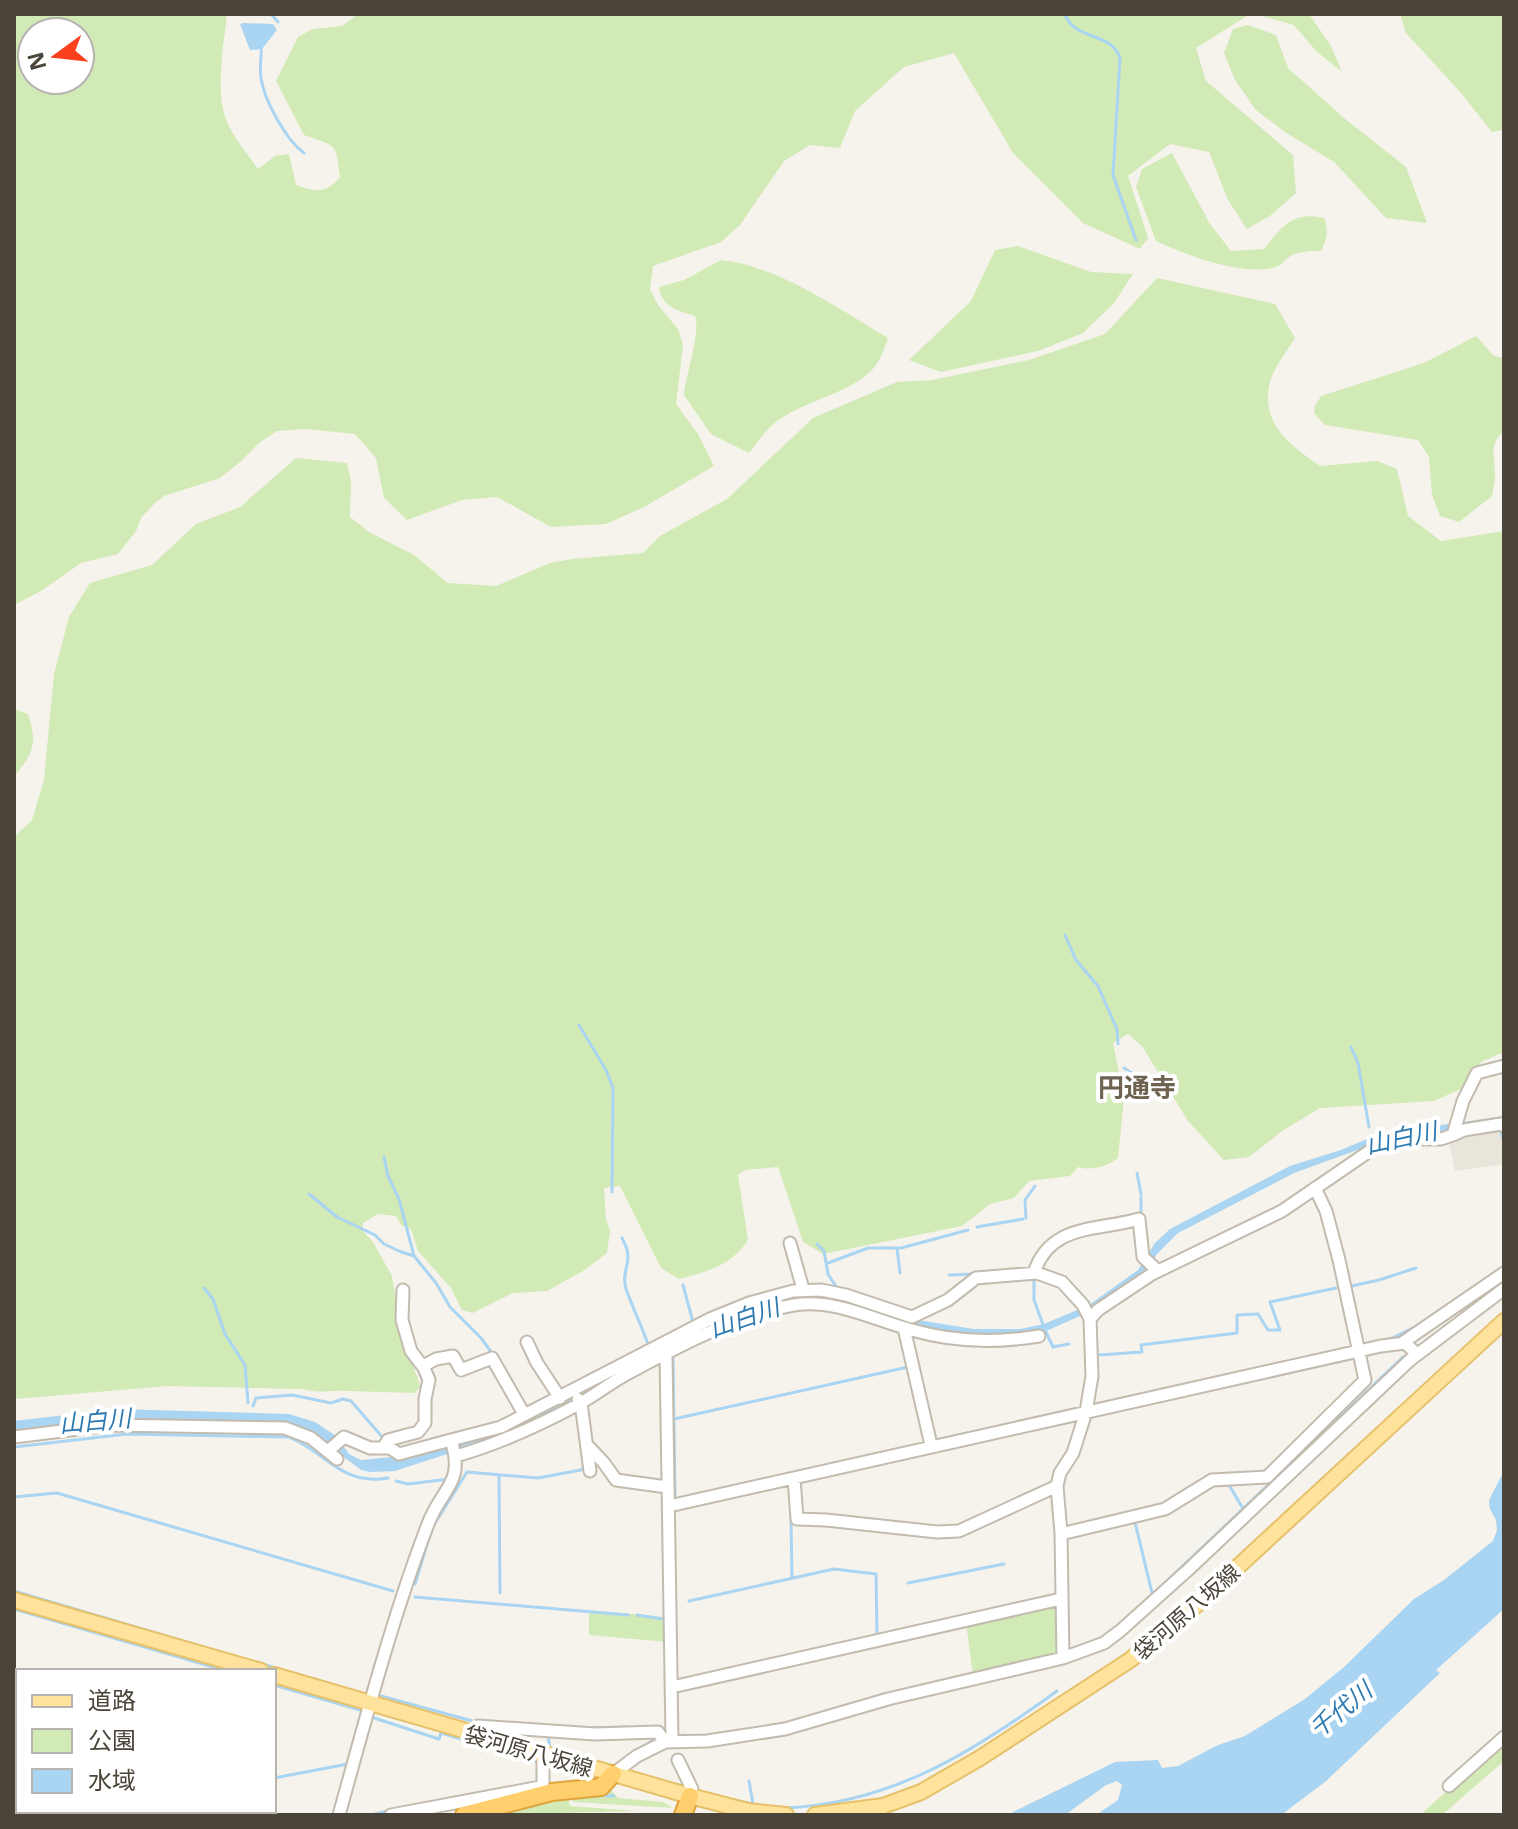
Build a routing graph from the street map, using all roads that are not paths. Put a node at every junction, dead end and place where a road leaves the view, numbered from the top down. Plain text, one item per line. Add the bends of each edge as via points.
1 (1504, 1066) edge
2 (1504, 1126) edge
3 (1454, 1129) junction
4 (1315, 1188) junction
5 (790, 1243) dead end
6 (1158, 1271) junction
7 (1034, 1273) junction
8 (1504, 1273) edge
9 (803, 1289) junction
10 (1504, 1289) edge
11 (403, 1290) dead end
12 (1087, 1313) junction
13 (1504, 1321) edge
14 (904, 1328) junction
15 (1039, 1336) dead end
16 (527, 1342) dead end
17 (1402, 1343) junction
18 (1359, 1351) junction
19 (666, 1354) junction
20 (1417, 1354) junction
21 (423, 1366) junction
22 (573, 1392) junction
23 (560, 1398) junction
24 (581, 1403) junction
25 (1086, 1412) junction
26 (524, 1414) junction
27 (14, 1437) edge
28 (451, 1440) junction
29 (931, 1445) junction
30 (588, 1446) junction
31 (383, 1448) junction
32 (456, 1456) junction
33 (590, 1471) dead end
34 (794, 1478) junction
35 (1057, 1486) junction
36 (667, 1487) junction
37 (669, 1506) junction
38 (1061, 1534) junction
39 (1061, 1599) junction
40 (14, 1600) edge
41 (1063, 1658) junction
42 (254, 1669) edge
43 (276, 1676) edge
44 (672, 1687) junction
45 (370, 1703) junction
46 (772, 1716) dead end
47 (775, 1731) junction
48 (471, 1733) junction
49 (1504, 1737) edge
50 (669, 1741) junction
51 (543, 1754) junction
52 (678, 1760) dead end
53 (613, 1774) junction
54 (1449, 1786) dead end
55 (690, 1796) junction
56 (877, 1811) edge
57 (339, 1815) edge
58 (391, 1815) edge
59 (464, 1815) edge
60 (683, 1815) edge
61 (786, 1815) edge
62 (815, 1815) edge

1 - 3 street via 1477,1073
2 - 3 street
3 - 4 street via 1441,1139 1386,1142
4 - 6 street via 1282,1211
4 - 18 street via 1326,1211
5 - 9 street
6 - 7 street via 1143,1257 1139,1219 1073,1231 1050,1247
6 - 12 street
7 - 9 street via 976,1278 948,1300 912,1317 846,1295
7 - 12 street via 1062,1282
8 - 17 street
9 - 22 street via 712,1318
10 - 20 street
11 - 21 street via 402,1320 411,1351
12 - 25 street via 1092,1376
13 - 56 main road, 袋河原八坂線 via 1130,1660 980,1758
14 - 15 street via 972,1341
14 - 19 street via 833,1306 795,1304 751,1316
14 - 29 street
16 - 23 street
17 - 18 street
17 - 20 street
18 - 25 street
18 - 38 street via 1365,1380 1267,1477 1212,1480 1165,1509
19 - 24 street
19 - 36 street
20 - 41 street via 1120,1631
21 - 26 street via 453,1356 460,1371 492,1358
21 - 31 street via 429,1380 422,1428 388,1440
22 - 23 street
22 - 24 street
23 - 26 street
24 - 30 street
24 - 32 street via 505,1440
25 - 29 street
25 - 35 street
26 - 28 street via 501,1427
27 - 31 street via 111,1425 285,1428 311,1438 333,1455 344,1437
28 - 31 street via 399,1454
28 - 32 street
29 - 34 street
30 - 33 street
30 - 36 street via 616,1480
32 - 45 street via 456,1474 429,1520
34 - 35 street via 797,1519 937,1532 967,1529
34 - 37 street
35 - 38 street
36 - 37 street
37 - 44 street
38 - 39 street
39 - 41 street
39 - 44 street
40 - 42 main road
41 - 47 street
43 - 45 main road, 袋河原八坂線
44 - 50 street
45 - 48 main road, 袋河原八坂線
45 - 57 street
46 - 47 street
47 - 50 street
48 - 50 street via 478,1726 595,1734 658,1732
48 - 51 main road, 袋河原八坂線
49 - 54 street
50 - 53 street
51 - 53 main road, 袋河原八坂線
51 - 58 street via 540,1787
52 - 55 street via 692,1789
53 - 55 main road, 袋河原八坂線
53 - 59 highway via 601,1787 552,1792
55 - 60 highway
55 - 61 main road, 袋河原八坂線
56 - 62 main road, 袋河原八坂線

